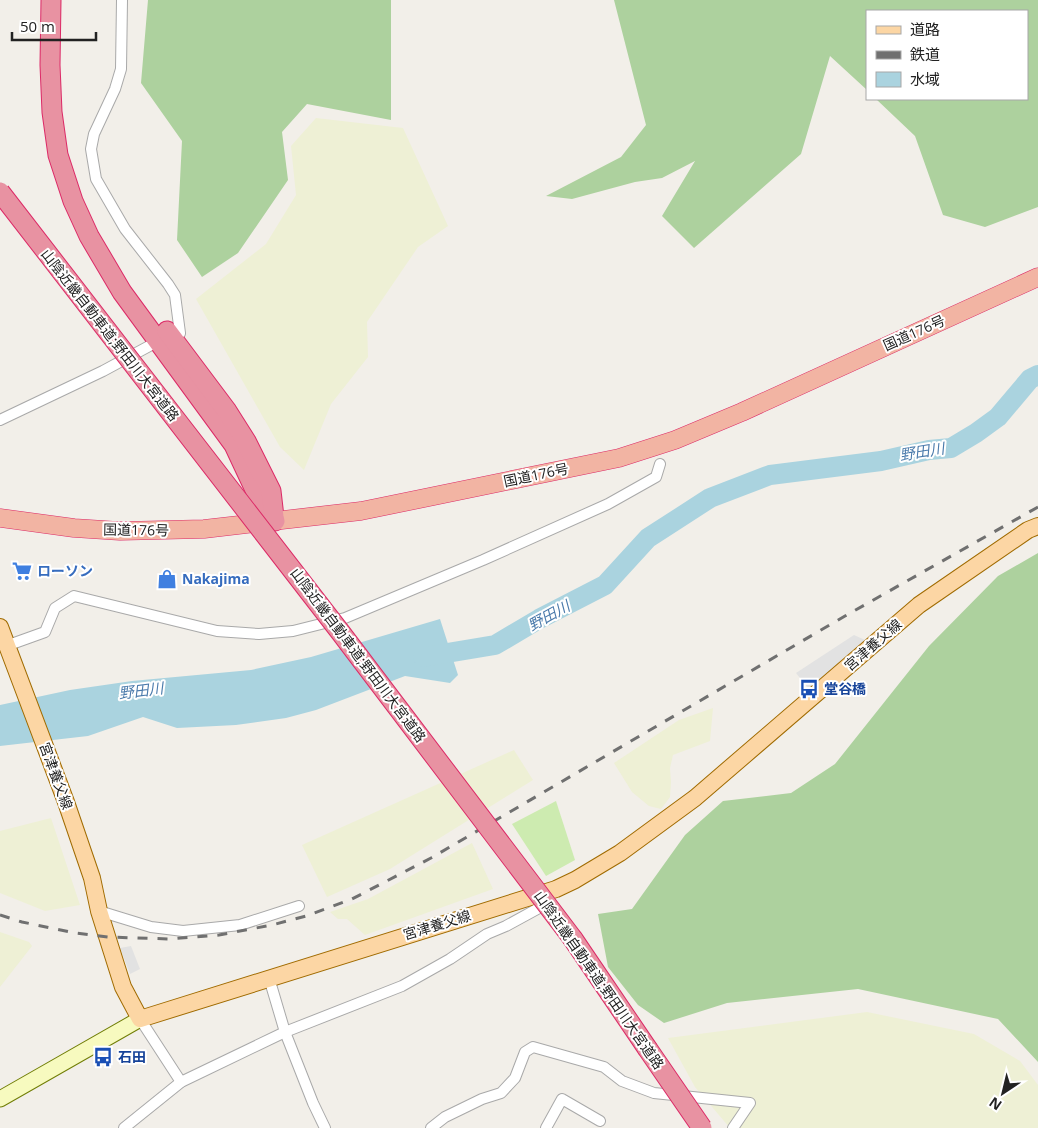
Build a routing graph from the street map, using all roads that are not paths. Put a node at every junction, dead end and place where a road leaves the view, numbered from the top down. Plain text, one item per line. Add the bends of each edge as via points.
1 (51, 0) edge
2 (60, 0) edge
3 (122, 0) edge
4 (0, 192) edge
5 (1038, 277) edge
6 (175, 335) dead end
7 (153, 344) dead end
8 (0, 420) edge
9 (660, 464) dead end
10 (0, 518) edge
11 (275, 521) junction
12 (1038, 526) edge
13 (0, 627) edge
14 (8, 650) junction
15 (556, 889) junction
16 (299, 906) dead end
17 (99, 911) junction
18 (270, 978) junction
19 (140, 1019) junction
20 (284, 1032) junction
21 (181, 1082) junction
22 (0, 1099) edge
23 (600, 1121) dead end
24 (124, 1128) edge
25 (325, 1128) edge
26 (431, 1128) edge
27 (546, 1128) edge
28 (702, 1128) edge
29 (733, 1128) edge

1 - 11 highway via 52,112 58,155 73,201 89,236 122,292 234,445 256,492
2 - 11 highway via 63,115 67,144 90,213 129,283 227,410 246,441 271,491
3 - 6 street via 121,69 91,149 96,180 125,229 175,294 180,333
4 - 28 highway, 山陰近畿自動車道;野田川大宮道路, bridge via 573,939
5 - 11 highway, 国道176号 via 675,440 618,458 380,507
7 - 8 street
9 - 14 street via 656,477 608,504 345,618 260,634 217,630 74,596 55,608 46,632
10 - 11 highway, 国道176号 via 74,528 130,531 204,529
12 - 15 main road, 宮津養父線 via 919,605 695,798 620,853
13 - 14 main road, 宮津養父線
14 - 17 main road, 宮津養父線 via 63,793 92,878
15 - 18 main road, 宮津養父線
15 - 20 street via 538,908 487,934 402,986
16 - 17 street via 240,925 183,931 151,927
17 - 19 main road, 宮津養父線 via 123,987
18 - 19 main road, 宮津養父線
18 - 20 street
19 - 21 street
19 - 22 main road
20 - 21 street
20 - 25 street
21 - 24 street
23 - 27 street via 562,1099
26 - 29 street via 445,1117 501,1093 515,1078 525,1052 533,1047 604,1067 622,1081 654,1093 750,1103

